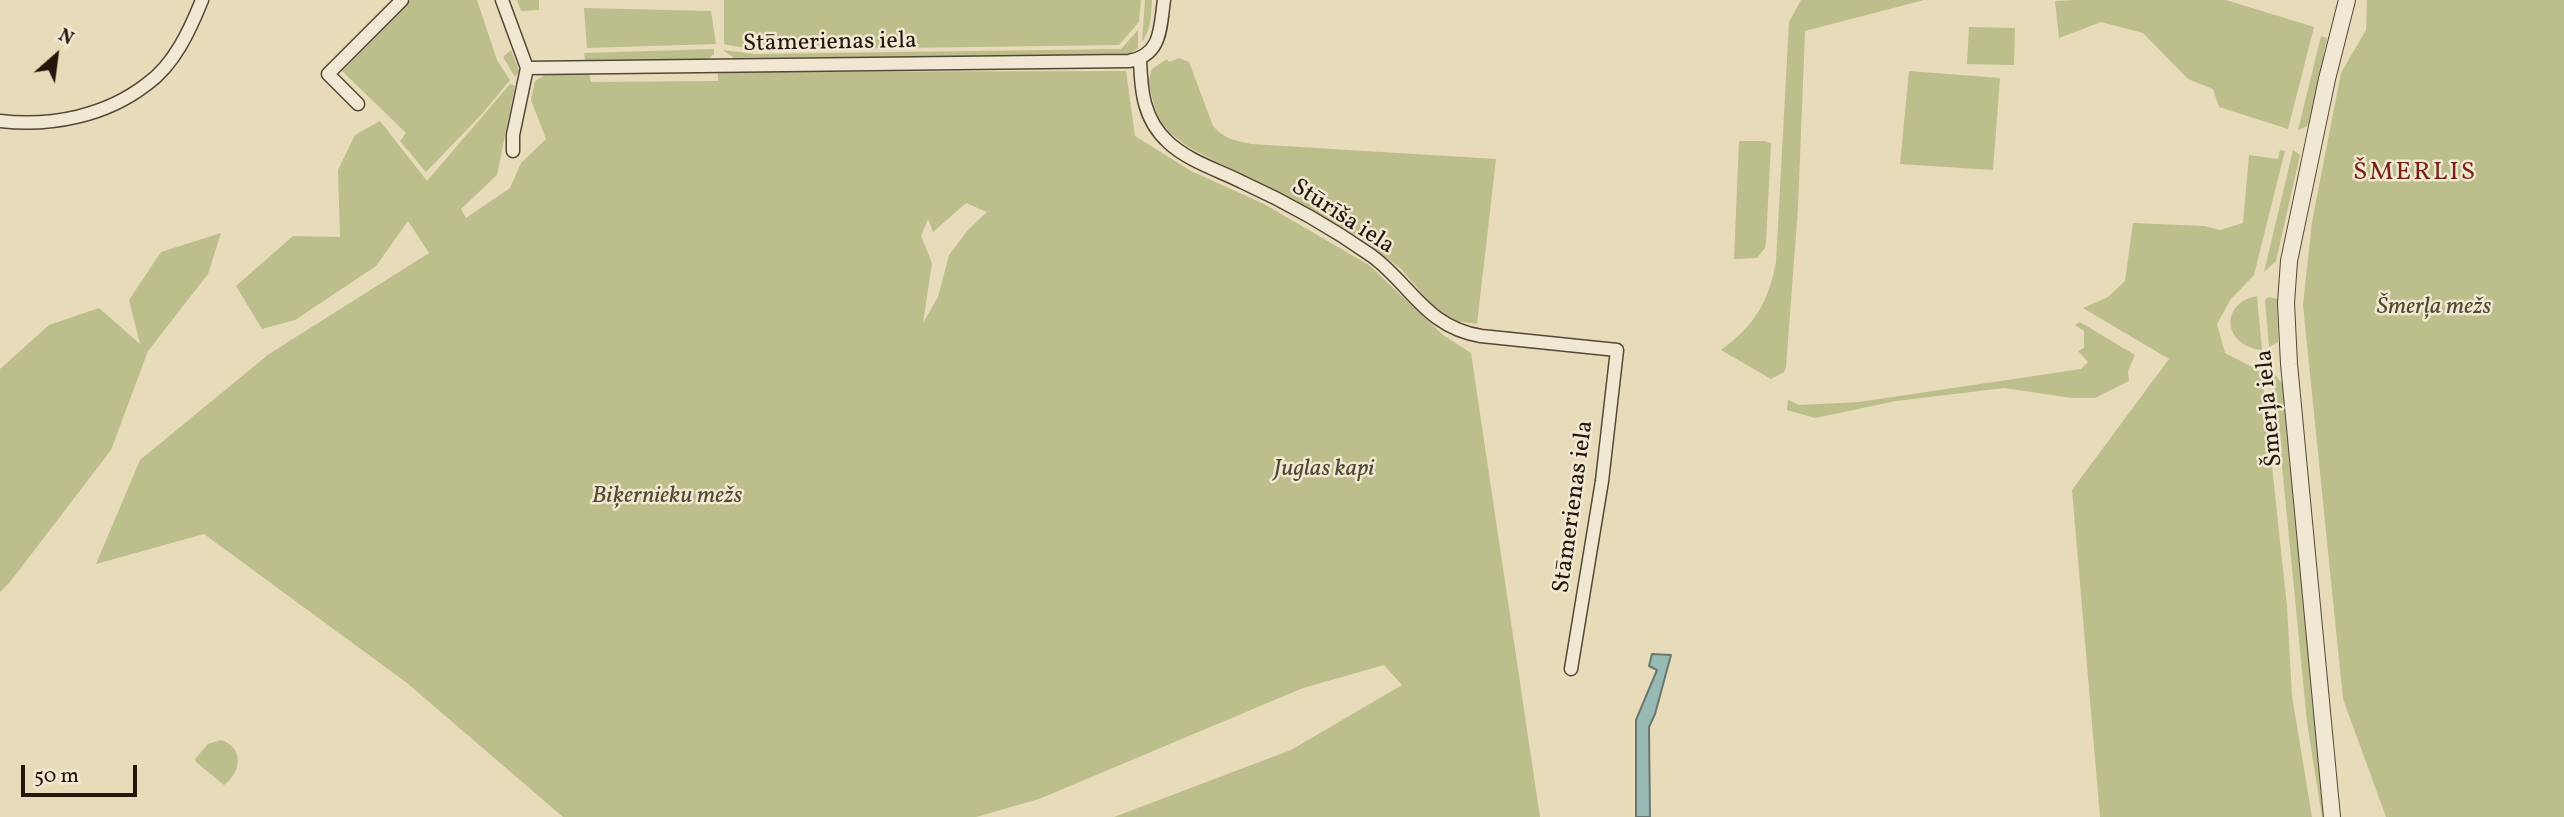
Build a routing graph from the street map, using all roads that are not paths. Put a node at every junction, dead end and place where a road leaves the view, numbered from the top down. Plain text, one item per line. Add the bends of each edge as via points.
1 (202, 0) edge
2 (402, 0) edge
3 (502, 0) edge
4 (1164, 0) edge
5 (2347, 0) edge
6 (1140, 59) junction
7 (527, 68) junction
8 (358, 104) dead end
9 (0, 121) edge
10 (513, 151) dead end
11 (1617, 350) joint
12 (1571, 669) dead end
13 (2332, 817) edge

1 - 9 street via 176,53 149,83 114,105 38,123
2 - 8 street via 328,74
3 - 7 street
4 - 6 street via 1160,33
5 - 13 street, Šmerļa iela via 2292,244 2286,303
6 - 7 street, Stāmerienas iela
6 - 11 street, Stūrīša iela via 1146,111 1168,143 1373,257 1438,320 1462,333
7 - 10 street
11 - 12 street, Stāmerienas iela via 1602,481

